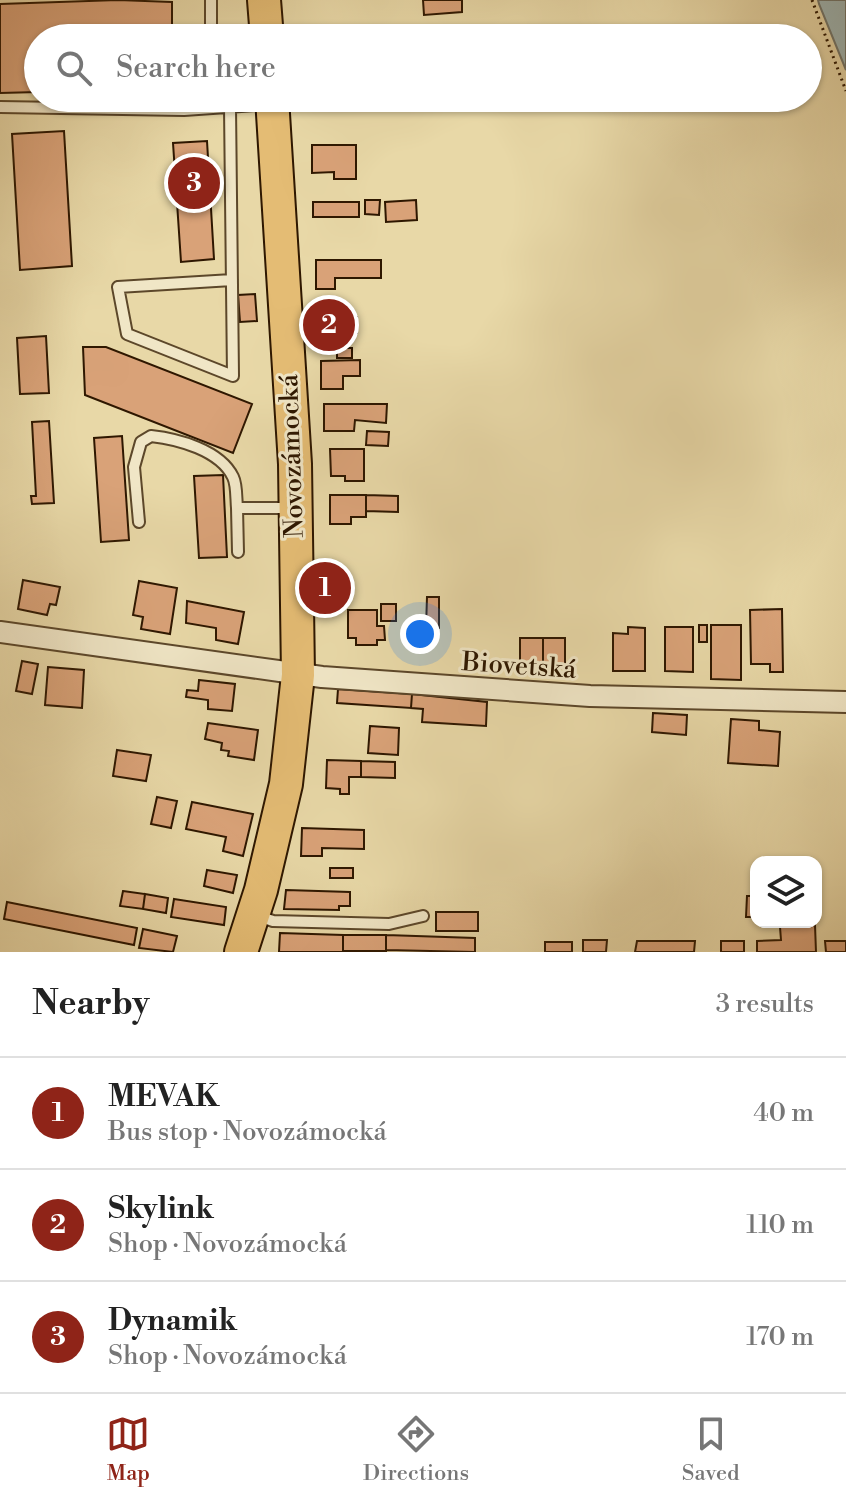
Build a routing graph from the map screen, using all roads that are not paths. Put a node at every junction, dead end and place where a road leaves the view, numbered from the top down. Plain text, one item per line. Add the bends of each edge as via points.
1 (211, 0) edge
2 (264, 0) edge
3 (211, 24) edge
4 (266, 24) edge
5 (0, 107) edge
6 (24, 107) edge
7 (230, 112) edge
8 (273, 112) edge
9 (232, 280) junction
10 (296, 507) junction
11 (237, 508) junction
12 (139, 522) dead end
13 (238, 552) dead end
14 (0, 632) edge
15 (298, 675) junction
16 (846, 702) edge
17 (254, 915) junction
18 (423, 916) dead end
19 (241, 952) edge

1 - 3 lane
2 - 4 main road
5 - 6 lane
7 - 9 lane
8 - 10 main road, Novozámocká
9 - 9 lane via 118,287 127,334 233,376
10 - 11 lane
10 - 15 main road, Novozámocká
11 - 12 lane via 235,479 214,456 151,436 141,442 134,467
11 - 13 lane
14 - 15 street, Biovetská
15 - 16 street, Biovetská via 590,696
15 - 17 main road, Novozámocká via 286,784
17 - 18 lane via 273,921 389,924
17 - 19 main road, Novozámocká

